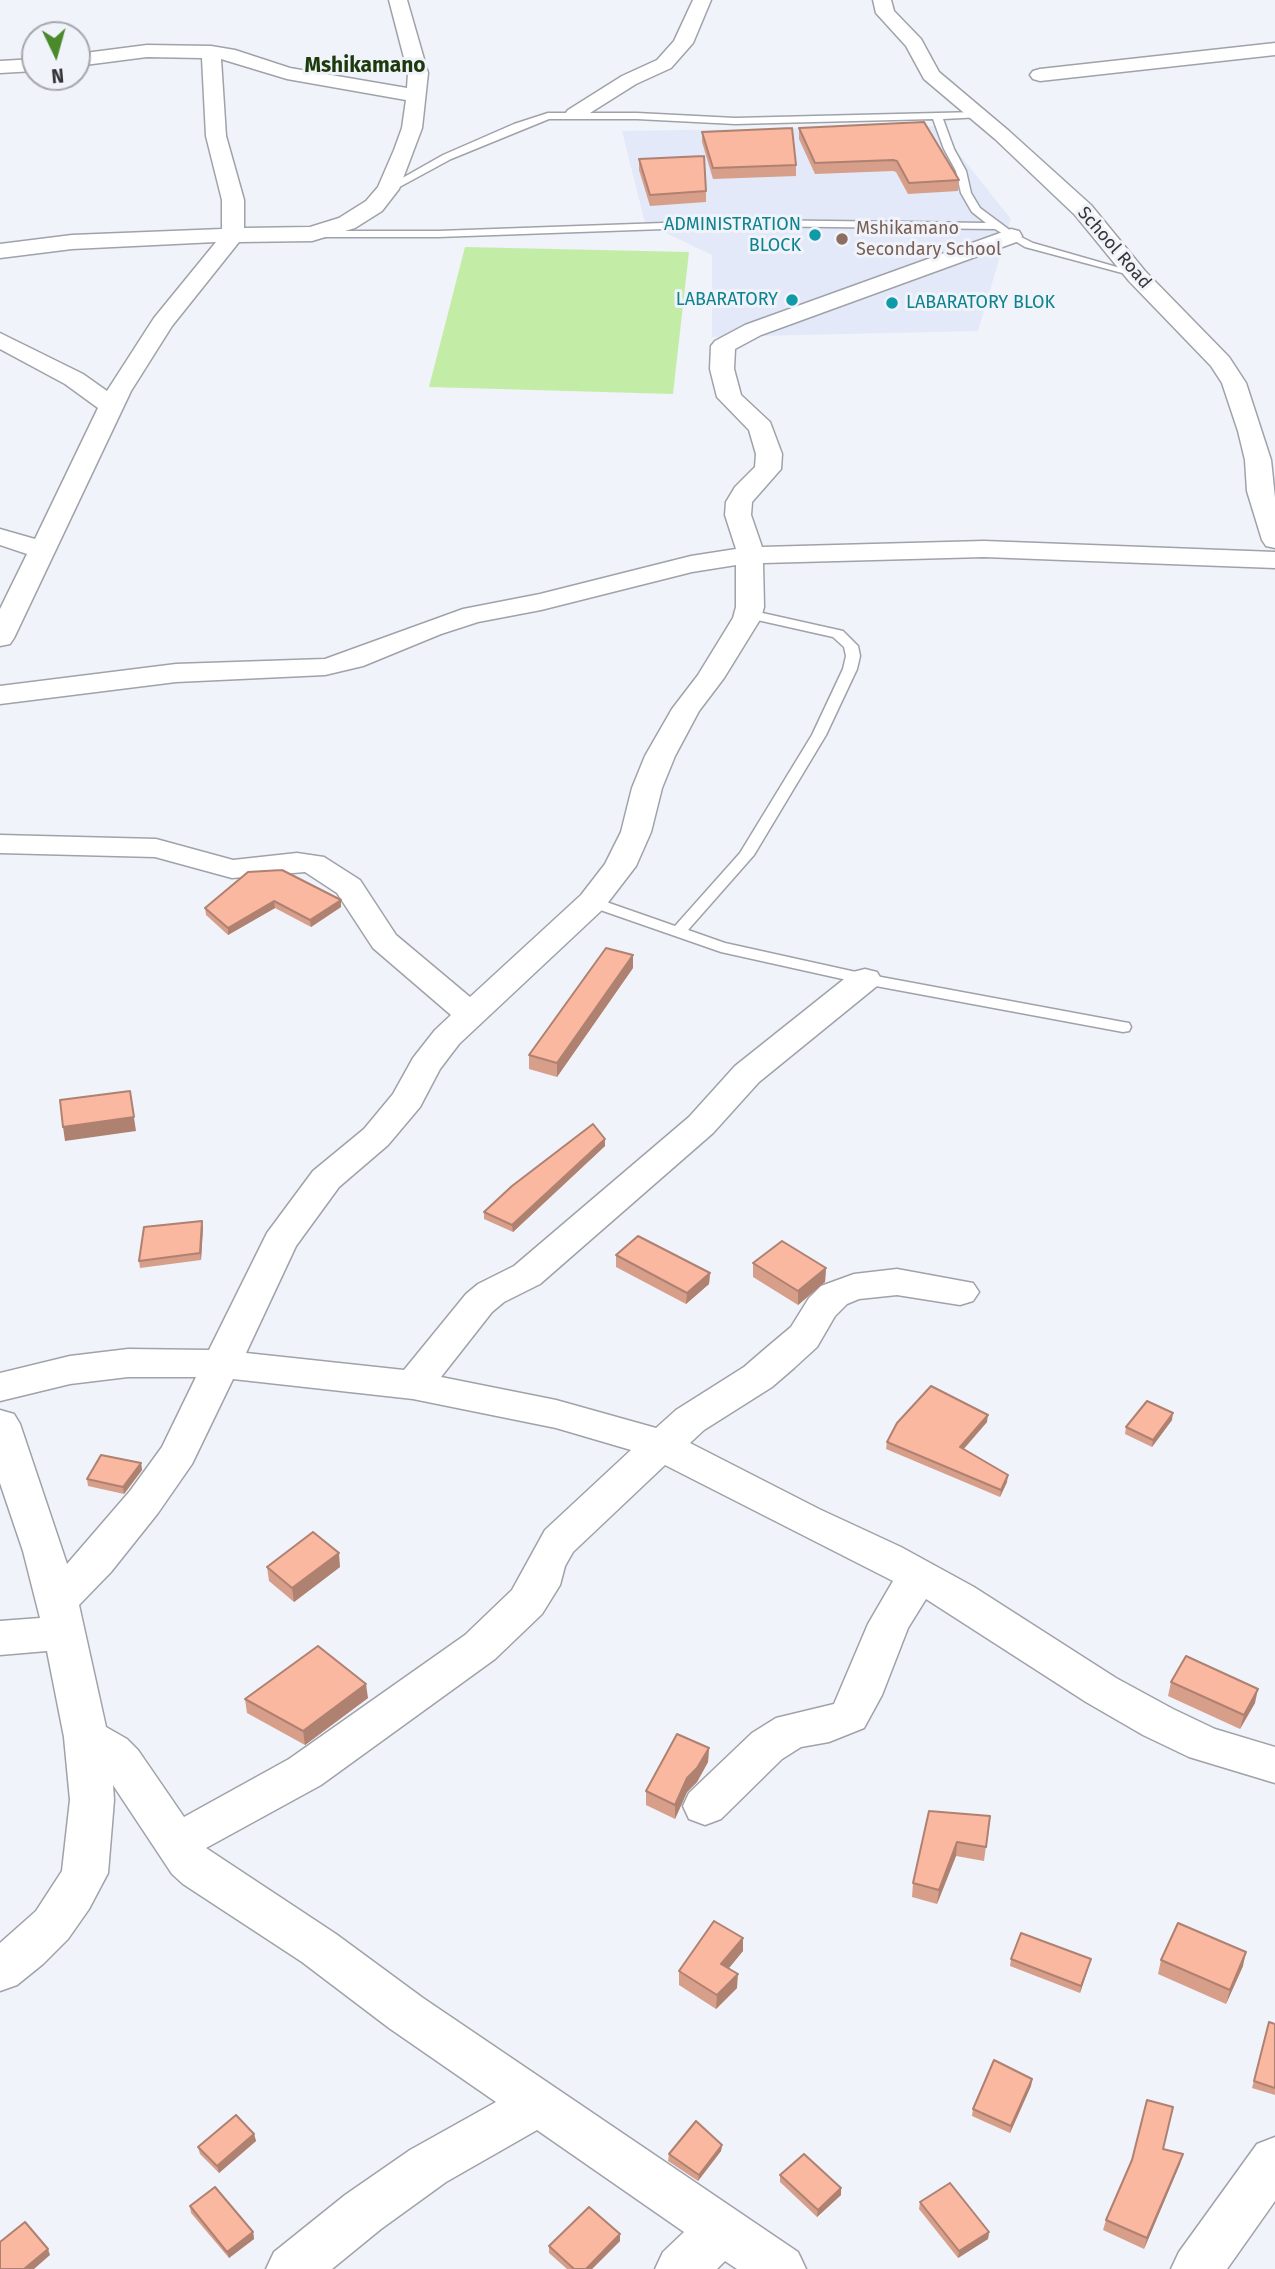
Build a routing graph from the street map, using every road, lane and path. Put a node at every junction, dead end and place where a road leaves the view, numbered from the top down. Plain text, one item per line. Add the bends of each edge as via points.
1 (398, 0) edge
2 (702, 0) edge
3 (883, 0) edge
4 (1275, 49) edge
5 (211, 52) junction
6 (91, 58) edge
7 (21, 66) edge
8 (0, 67) edge
9 (1040, 75) dead end
10 (417, 96) junction
11 (575, 114) junction
12 (937, 115) junction
13 (978, 115) junction
14 (388, 189) junction
15 (1004, 231) junction
16 (312, 234) junction
17 (233, 235) junction
18 (0, 251) edge
19 (1137, 276) junction
20 (1, 341) edge
21 (111, 406) junction
22 (0, 537) edge
23 (1275, 540) edge
24 (44, 550) junction
25 (750, 555) junction
26 (1275, 560) edge
27 (749, 614) junction
28 (0, 638) edge
29 (0, 695) edge
30 (0, 844) edge
31 (592, 902) junction
32 (678, 932) junction
33 (865, 979) junction
34 (470, 1014) junction
35 (1123, 1027) dead end
36 (960, 1292) dead end
37 (220, 1364) junction
38 (413, 1385) junction
39 (0, 1387) edge
40 (0, 1423) edge
41 (662, 1446) junction
42 (918, 1576) junction
43 (61, 1617) junction
44 (0, 1638) edge
45 (86, 1737) junction
46 (1275, 1765) edge
47 (705, 1806) dead end
48 (176, 1843) junction
49 (0, 1970) edge
50 (540, 2104) junction
51 (1275, 2160) edge
52 (722, 2230) junction
53 (292, 2269) edge
54 (681, 2269) edge
55 (780, 2269) edge
56 (1198, 2269) edge

1 - 10 street via 418,73
2 - 11 street via 683,43 664,64
3 - 13 street, School Road via 885,13 914,43 931,75
4 - 9 street
5 - 6 street via 147,51
5 - 10 street via 287,73
5 - 17 street via 216,136 233,200
7 - 8 street
10 - 14 street via 412,128
11 - 12 lane via 735,121
11 - 14 lane via 548,116 518,126
12 - 13 lane
12 - 15 lane via 966,193 976,210
13 - 19 street, School Road via 1083,210
14 - 16 street via 374,206 347,223
15 - 16 lane via 748,223
15 - 19 lane via 1059,255
15 - 25 street via 723,346 722,369 729,397 761,427 769,454 768,469 738,502
16 - 17 street
17 - 18 street via 72,242
17 - 21 street via 143,351
19 - 23 street, School Road via 1221,362 1234,383 1258,460 1260,491
20 - 21 street via 74,379
21 - 24 street
22 - 24 street
24 - 28 street
25 - 26 street via 984,550
25 - 27 street
25 - 29 street via 691,564 473,615 325,667 176,673
27 - 31 street via 673,730 620,866
27 - 32 lane via 838,634 851,646 853,656 819,734 746,855
30 - 34 street via 156,848 232,869 313,864 349,887 384,941
31 - 32 lane
31 - 34 street
32 - 33 lane via 721,947
33 - 35 lane
33 - 38 street via 747,1073 701,1125 527,1275 479,1303
34 - 37 street via 447,1037 408,1099 376,1137 326,1180 294,1222
36 - 41 street via 897,1282 840,1291 780,1358 693,1418
37 - 38 street
37 - 39 street via 128,1363 70,1370
37 - 43 street via 190,1434 165,1474 96,1561
38 - 41 street via 556,1414
40 - 43 street
41 - 42 street
41 - 48 street via 559,1541 527,1602 480,1647 305,1772
42 - 46 street via 1158,1722 1204,1744
42 - 47 street via 889,1624 849,1716 791,1731 767,1746
43 - 44 street
43 - 45 street
45 - 48 street via 122,1763
45 - 49 street via 92,1800 85,1872 52,1925
48 - 50 street via 188,1860 222,1887 319,1948
50 - 52 street
50 - 53 street via 447,2154
51 - 56 street
52 - 54 street
52 - 55 street

